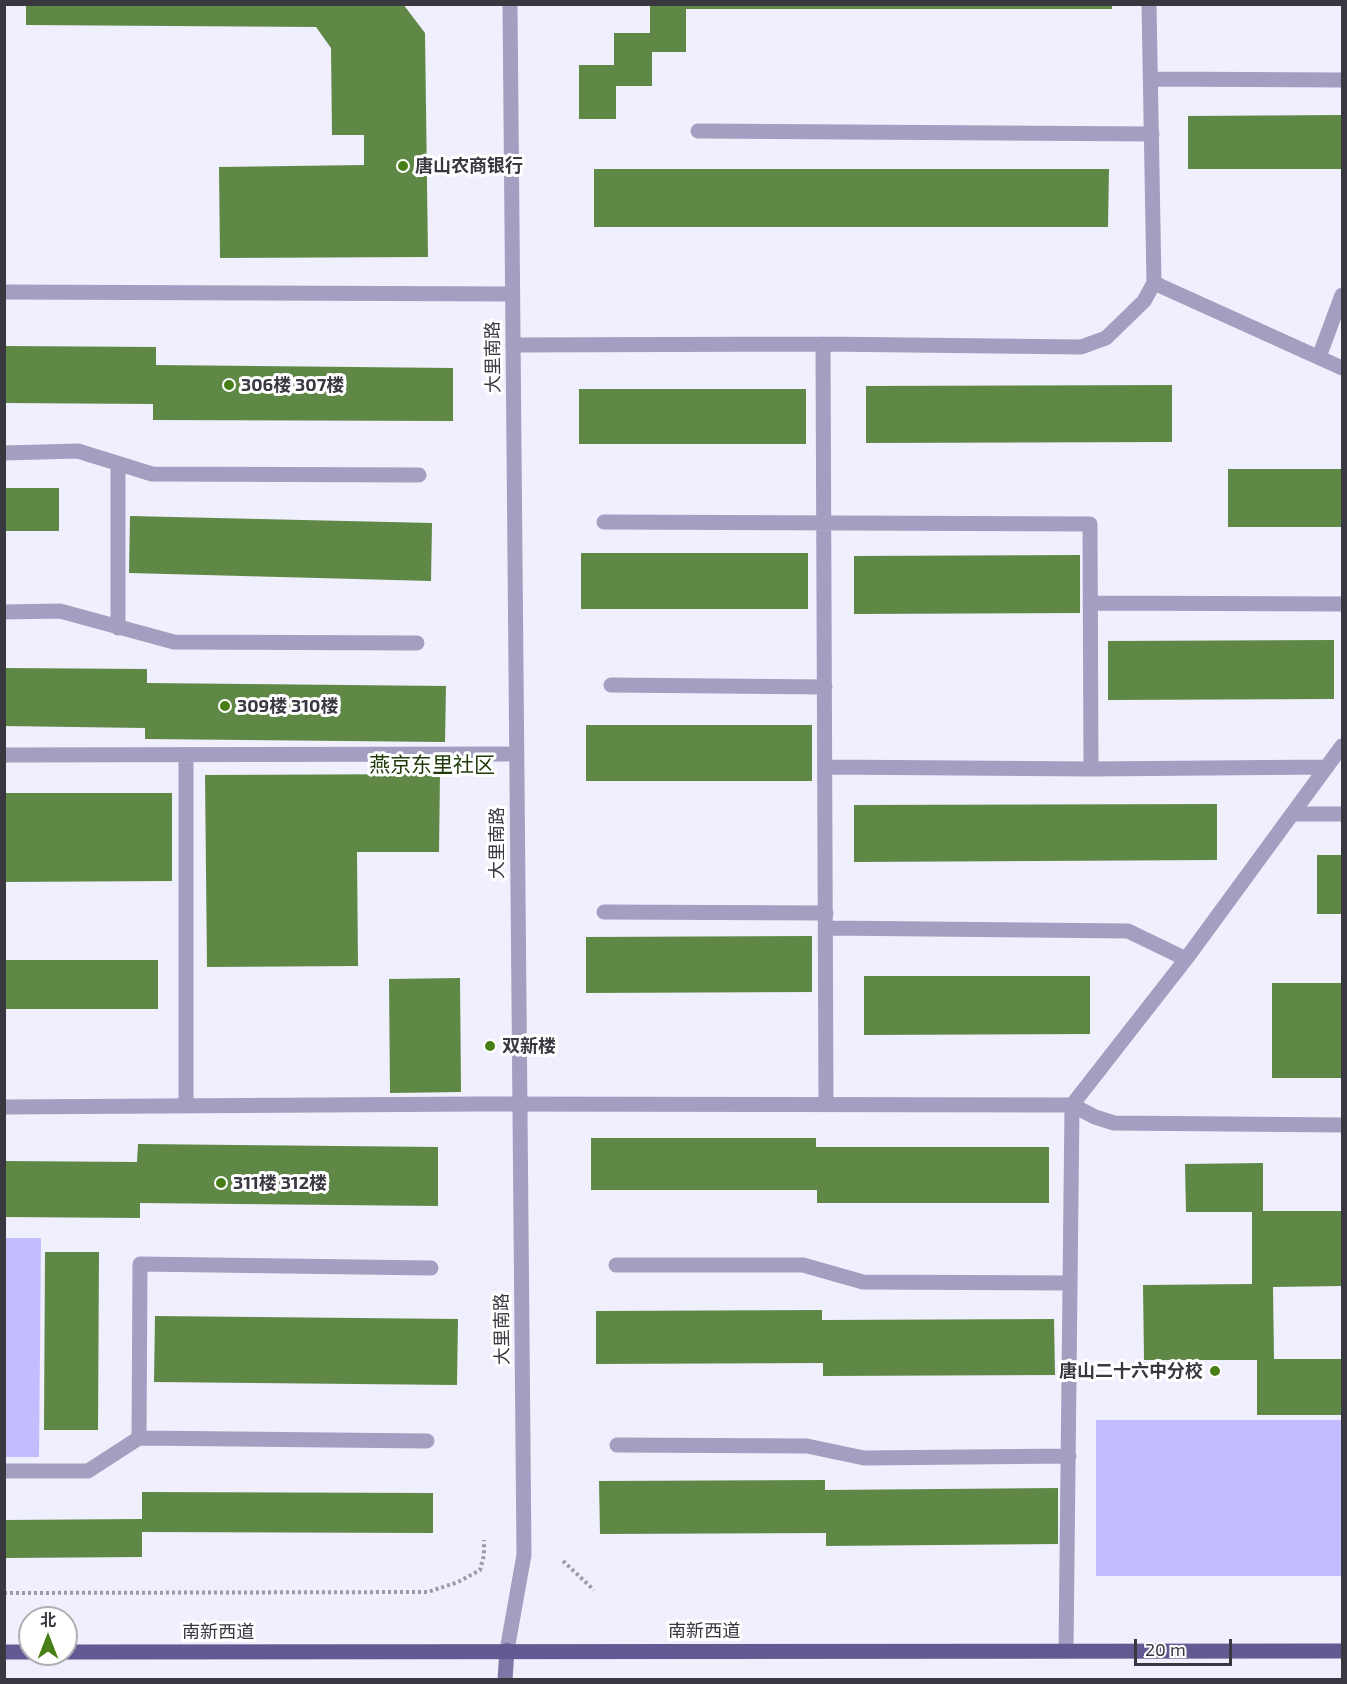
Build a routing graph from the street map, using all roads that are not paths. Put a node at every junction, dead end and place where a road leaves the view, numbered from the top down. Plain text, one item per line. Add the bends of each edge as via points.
1 (510, 4) edge
2 (1149, 4) edge
3 (1150, 79) junction
4 (1342, 80) edge
5 (698, 131) dead end
6 (1152, 134) junction
7 (1154, 283) junction
8 (4, 292) edge
9 (512, 294) junction
10 (1342, 295) edge
11 (823, 344) junction
12 (513, 345) junction
13 (1319, 357) junction
14 (1342, 368) edge
15 (4, 453) edge
16 (118, 464) junction
17 (419, 475) dead end
18 (604, 522) dead end
19 (824, 523) junction
20 (1090, 603) junction
21 (1342, 604) edge
22 (4, 612) edge
23 (118, 628) junction
24 (417, 642) dead end
25 (611, 685) dead end
26 (825, 687) junction
27 (1342, 746) edge
28 (507, 754) dead end
29 (4, 755) edge
30 (186, 755) junction
31 (825, 767) junction
32 (1327, 767) junction
33 (1090, 769) junction
34 (1293, 814) junction
35 (1342, 814) edge
36 (604, 912) dead end
37 (826, 920) junction
38 (1186, 959) junction
39 (519, 1104) junction
40 (826, 1104) junction
41 (1072, 1105) junction
42 (186, 1106) junction
43 (4, 1107) edge
44 (1342, 1125) edge
45 (616, 1265) dead end
46 (431, 1268) dead end
47 (1070, 1283) junction
48 (139, 1438) junction
49 (427, 1441) dead end
50 (617, 1445) dead end
51 (1068, 1456) junction
52 (4, 1471) edge
53 (507, 1650) junction
54 (1066, 1650) junction
55 (1342, 1651) edge
56 (78, 1652) edge
57 (506, 1680) edge

1 - 9 street, 大里南路
2 - 3 street
3 - 4 street
3 - 6 street
5 - 6 street
6 - 7 street
7 - 11 street via 1144,301 1106,338 1081,346
7 - 13 street
8 - 9 street
9 - 12 street, 大里南路
10 - 13 street
11 - 12 street
11 - 19 street
12 - 39 street, 大里南路
13 - 14 street
15 - 16 street via 78,452
16 - 17 street via 152,474
16 - 23 street
18 - 19 street
19 - 20 street via 1090,524
19 - 26 street
20 - 21 street
20 - 33 street
22 - 23 street via 60,611
23 - 24 street via 174,642
25 - 26 street
26 - 31 street
27 - 32 street
28 - 30 street
29 - 30 street
30 - 42 street
31 - 33 street
31 - 37 street
32 - 33 street
32 - 34 street
34 - 35 street
34 - 38 street
36 - 37 street
37 - 38 street via 1128,932
37 - 40 street
38 - 41 street
39 - 40 street
39 - 42 street
39 - 53 street, 大里南路 via 524,1555
40 - 41 street
41 - 44 street via 1114,1123
41 - 47 street
42 - 43 street
45 - 47 street via 803,1265 863,1282
46 - 48 street via 140,1263
47 - 51 street
48 - 49 street
48 - 52 street via 88,1471
50 - 51 street via 807,1446 864,1458
51 - 54 street
53 - 54 main road, 南新西道
53 - 56 main road, 南新西道
53 - 57 main road, 大里南路
54 - 55 main road, 南新西道

